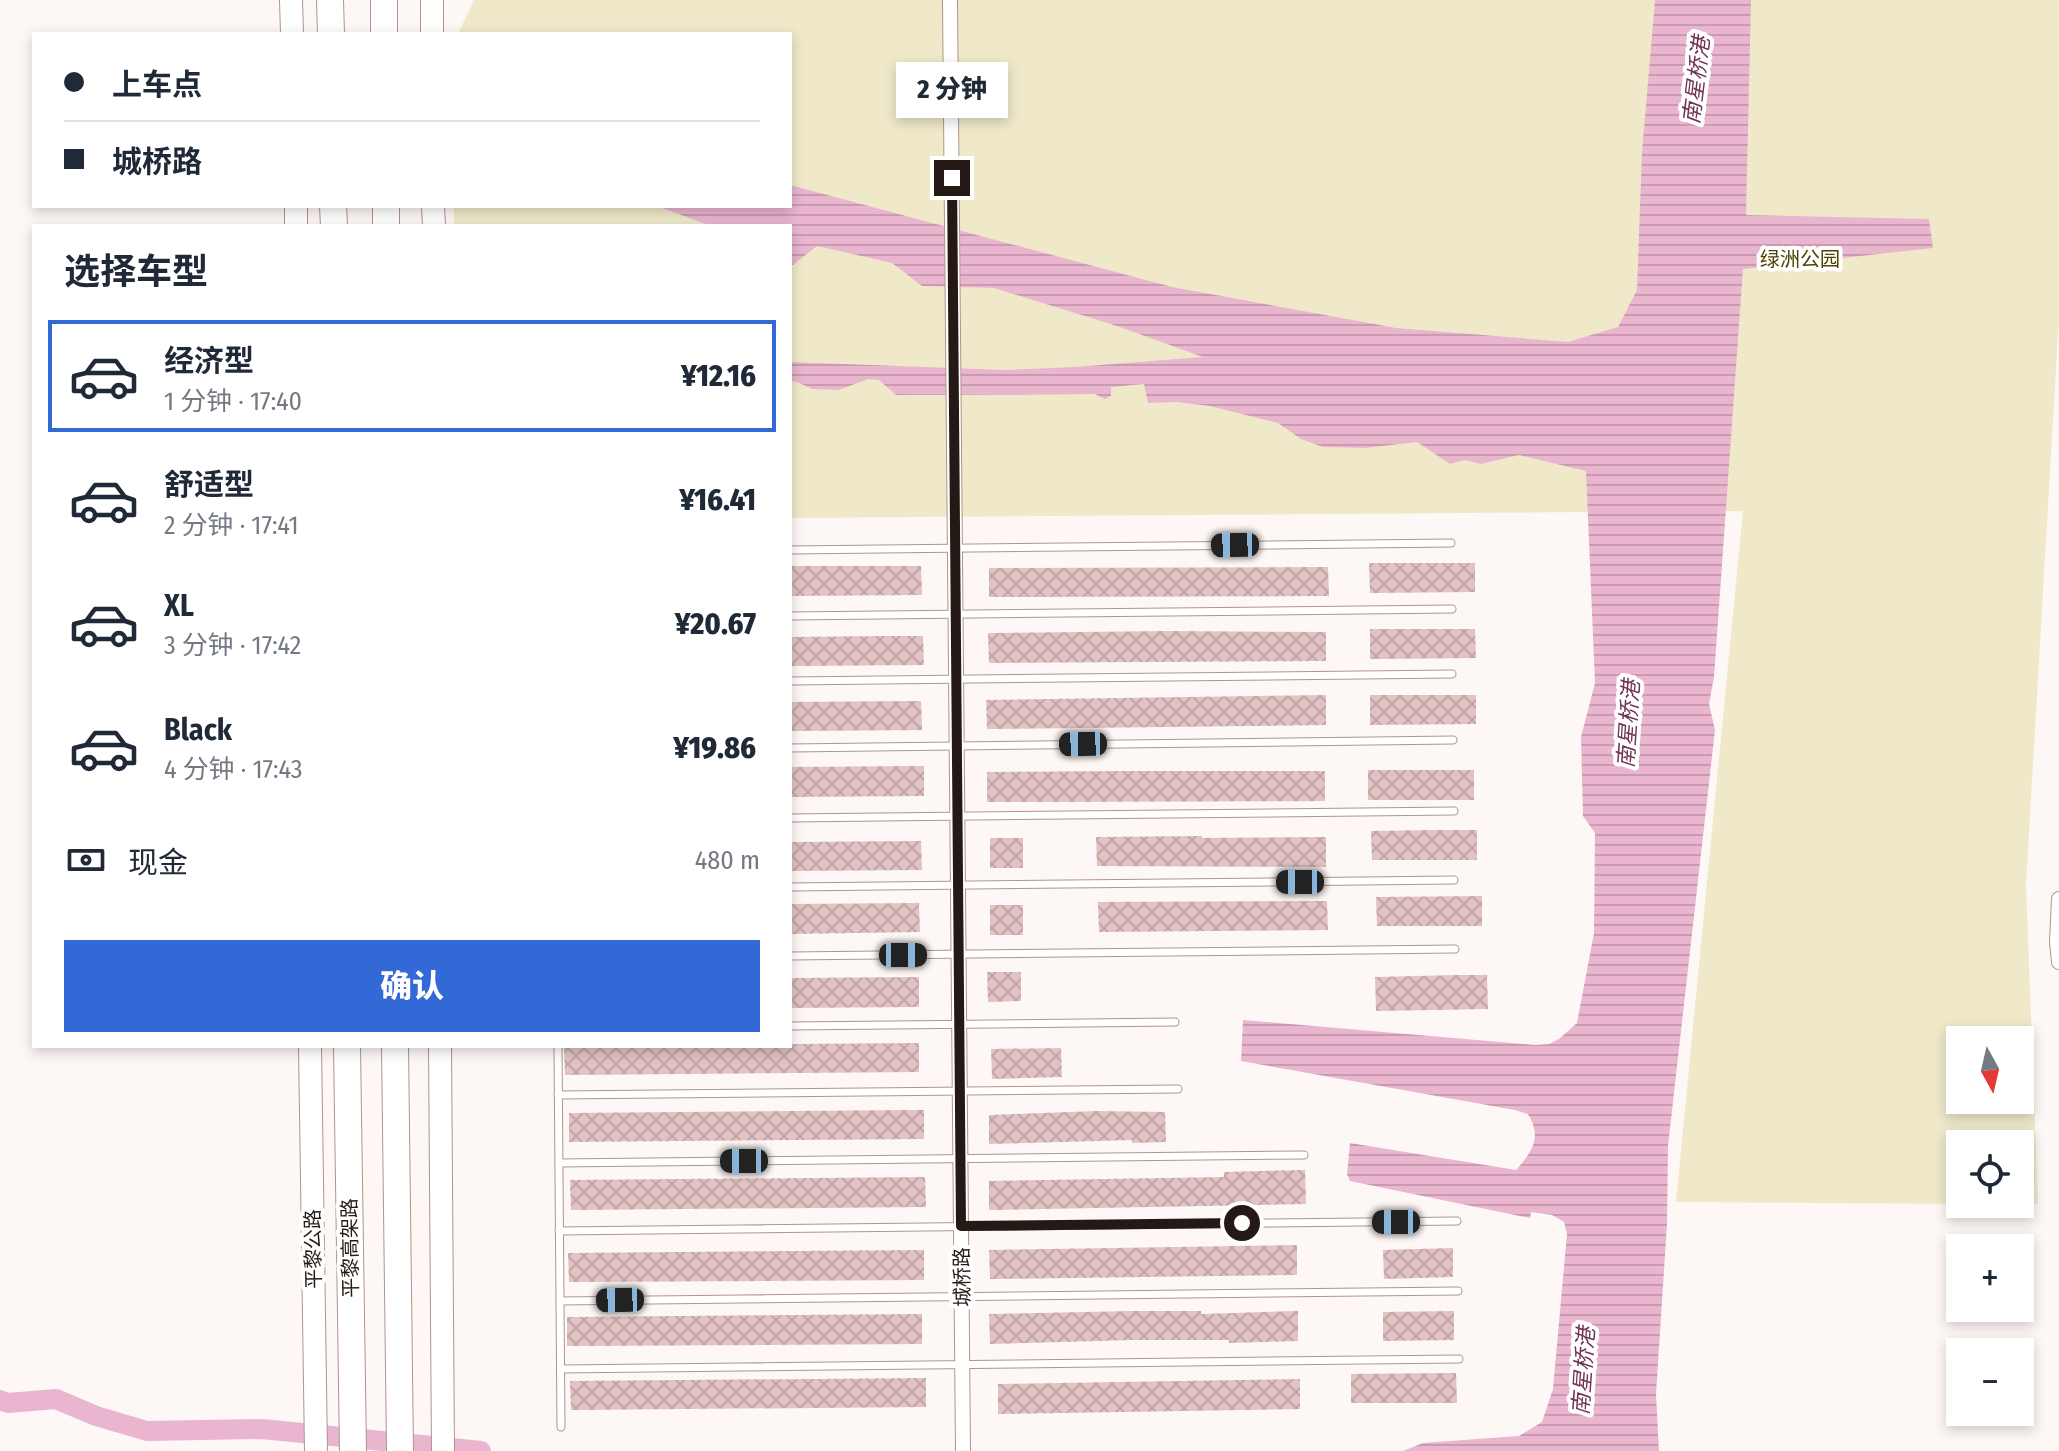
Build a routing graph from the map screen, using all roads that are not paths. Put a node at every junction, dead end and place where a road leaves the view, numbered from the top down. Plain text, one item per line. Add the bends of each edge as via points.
1 (291, 0) edge
2 (330, 0) edge
3 (384, 0) edge
4 (432, 0) edge
5 (950, 0) edge
6 (292, 32) edge
7 (331, 32) edge
8 (384, 32) edge
9 (432, 32) edge
10 (1451, 543) dead end
11 (955, 548) junction
12 (792, 550) edge
13 (1452, 609) dead end
14 (956, 614) junction
15 (792, 616) edge
16 (1452, 674) dead end
17 (956, 680) junction
18 (792, 681) edge
19 (1453, 740) dead end
20 (957, 746) junction
21 (792, 748) edge
22 (1454, 811) dead end
23 (958, 816) junction
24 (792, 818) edge
25 (1454, 880) dead end
26 (958, 885) junction
27 (792, 887) edge
28 (2059, 899) edge
29 (1455, 949) dead end
30 (959, 954) junction
31 (792, 956) edge
32 (2059, 962) edge
33 (1175, 1022) dead end
34 (959, 1025) junction
35 (792, 1026) edge
36 (310, 1048) edge
37 (338, 1048) edge
38 (347, 1048) edge
39 (395, 1048) edge
40 (404, 1048) edge
41 (440, 1048) edge
42 (558, 1048) edge
43 (1178, 1089) dead end
44 (960, 1091) junction
45 (558, 1095) junction
46 (396, 1112) junction
47 (348, 1115) junction
48 (1304, 1155) dead end
49 (961, 1159) junction
50 (559, 1163) junction
51 (1457, 1221) dead end
52 (961, 1226) junction
53 (559, 1231) junction
54 (1458, 1291) dead end
55 (962, 1297) junction
56 (560, 1301) junction
57 (1459, 1359) dead end
58 (963, 1365) junction
59 (561, 1369) junction
60 (561, 1427) dead end
61 (963, 1450) edge
62 (316, 1451) edge
63 (353, 1451) edge
64 (400, 1451) edge
65 (443, 1451) edge

1 - 6 main road
2 - 7 highway
3 - 8 highway
4 - 9 main road
5 - 11 street, 城桥路
10 - 11 lane
11 - 12 lane
11 - 14 street, 城桥路
13 - 14 lane
14 - 15 lane
14 - 17 street, 城桥路
16 - 17 lane
17 - 18 lane
17 - 20 street, 城桥路
19 - 20 lane
20 - 21 lane
20 - 23 street, 城桥路
22 - 23 lane
23 - 24 lane
23 - 26 street, 城桥路
25 - 26 lane
26 - 27 lane
26 - 30 street, 城桥路
28 - 32 street
29 - 30 lane
30 - 31 lane
30 - 34 street, 城桥路
33 - 34 lane
34 - 35 lane
34 - 44 street, 城桥路
36 - 62 main road, 平黎公路
37 - 47 highway
38 - 47 highway, 平黎高架路
39 - 46 highway
40 - 46 highway
41 - 65 main road
42 - 45 lane
43 - 44 lane
44 - 45 lane
44 - 49 street, 城桥路
45 - 50 lane
46 - 64 highway
47 - 63 highway, 平黎高架路
48 - 49 lane
49 - 50 lane
49 - 52 street, 城桥路
50 - 53 lane
51 - 52 lane
52 - 53 lane
52 - 55 street, 城桥路
53 - 56 lane
54 - 55 lane
55 - 56 lane
55 - 58 street, 城桥路
56 - 59 lane
57 - 58 lane
58 - 59 lane
58 - 61 street, 城桥路
59 - 60 lane

